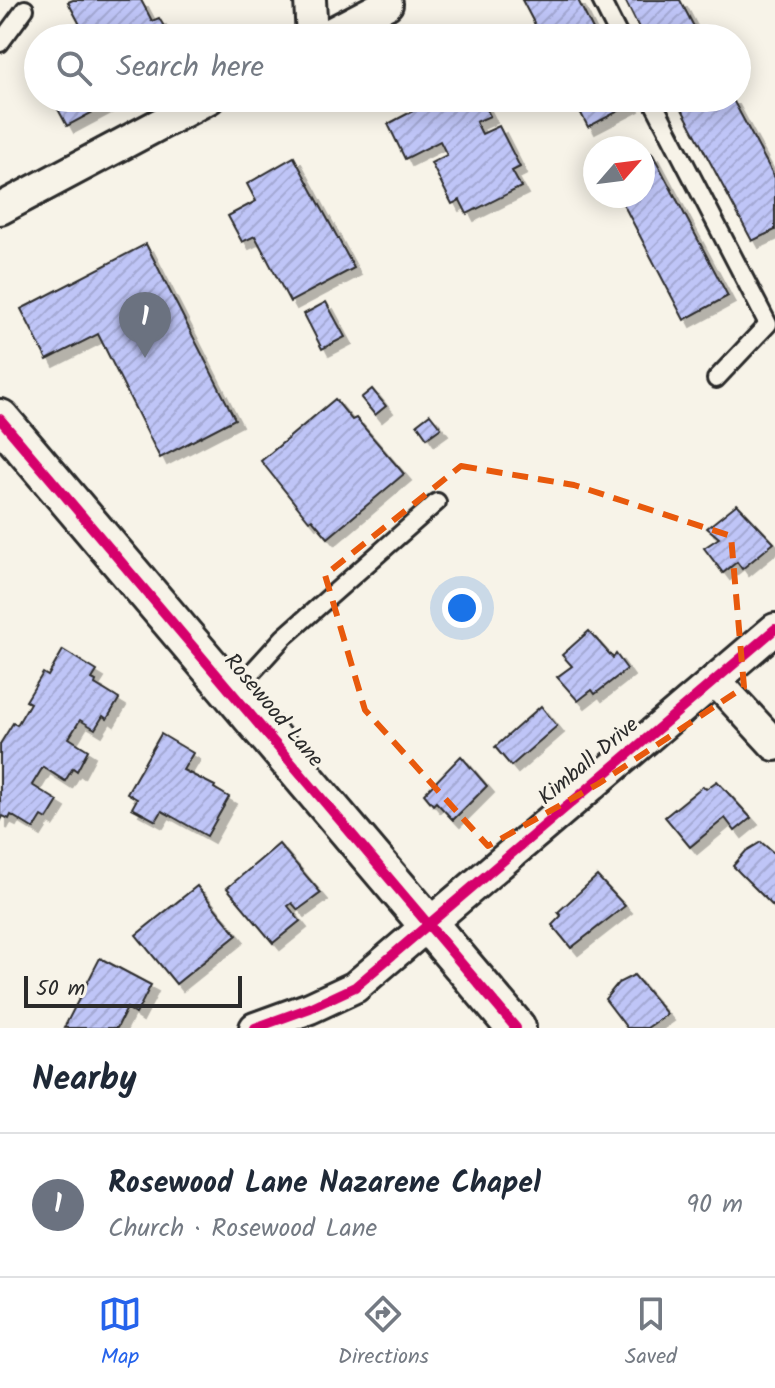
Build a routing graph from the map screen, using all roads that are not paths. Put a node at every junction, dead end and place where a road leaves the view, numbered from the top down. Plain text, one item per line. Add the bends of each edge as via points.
1 (310, 0) edge
2 (601, 0) edge
3 (387, 4) dead end
4 (25, 9) dead end
5 (311, 24) edge
6 (349, 24) edge
7 (613, 24) edge
8 (0, 43) edge
9 (183, 112) edge
10 (659, 112) edge
11 (0, 209) edge
12 (772, 320) edge
13 (716, 379) dead end
14 (0, 419) edge
15 (437, 502) dead end
16 (775, 629) edge
17 (715, 680) junction
18 (233, 693) junction
19 (775, 745) edge
20 (428, 924) junction
21 (255, 1028) edge
22 (516, 1028) edge

1 - 5 street
2 - 7 lane
3 - 6 street
4 - 8 lane
9 - 11 street
10 - 12 lane
12 - 13 lane
14 - 18 street, Rosewood Lane
15 - 18 lane via 284,637
16 - 17 street, Kimball Drive
17 - 19 street
17 - 20 street, Kimball Drive
18 - 20 street, Rosewood Lane
20 - 21 street, Kimball Drive via 355,987
20 - 22 street, Rosewood Lane

